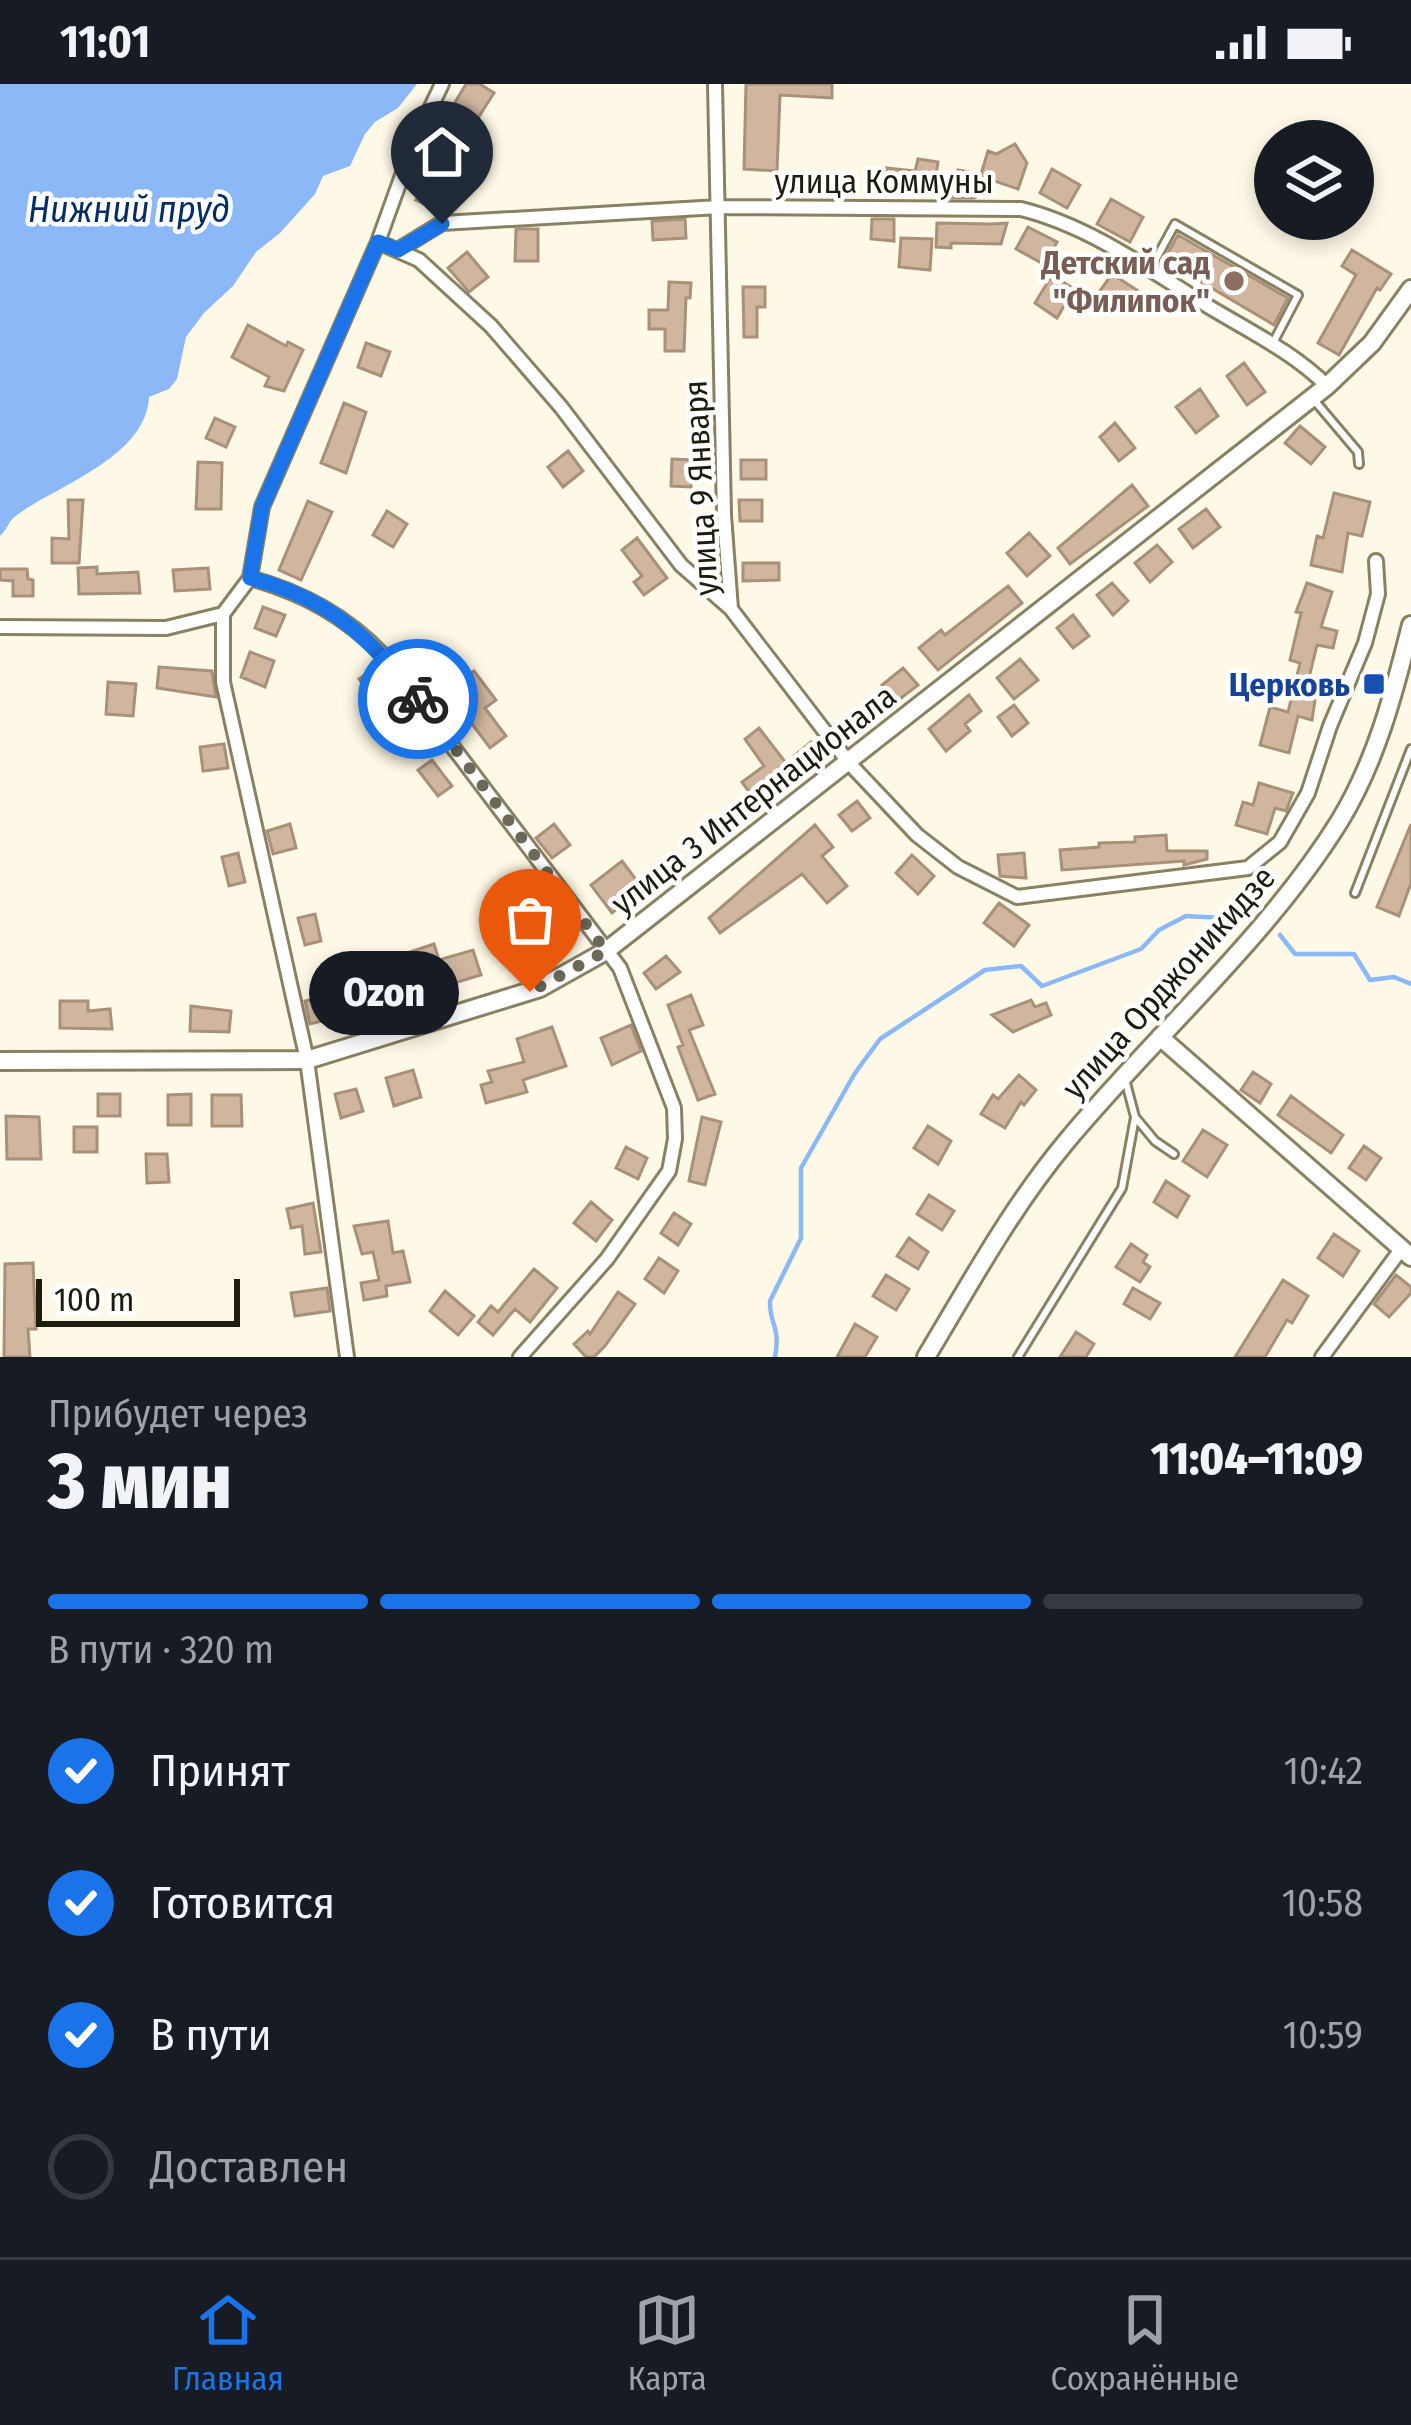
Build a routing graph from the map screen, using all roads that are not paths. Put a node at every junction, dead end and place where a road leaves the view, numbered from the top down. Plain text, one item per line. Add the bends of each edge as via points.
1 (442, 84) edge
2 (715, 84) edge
3 (719, 207) junction
4 (378, 242) junction
5 (398, 250) junction
6 (1150, 271) junction
7 (1411, 289) edge
8 (1273, 345) junction
9 (1319, 392) junction
10 (1359, 464) dead end
11 (1376, 561) dead end
12 (250, 578) junction
13 (730, 608) junction
14 (223, 614) junction
15 (1411, 625) edge
16 (0, 627) edge
17 (1406, 662) edge
18 (1411, 749) edge
19 (849, 763) junction
20 (1355, 893) dead end
21 (606, 951) junction
22 (1160, 1037) junction
23 (307, 1060) junction
24 (0, 1061) edge
25 (1124, 1075) junction
26 (1135, 1117) junction
27 (1174, 1154) dead end
28 (1406, 1253) edge
29 (347, 1357) edge
30 (520, 1357) edge
31 (926, 1357) edge
32 (1018, 1357) edge
33 (1322, 1357) edge

1 - 4 street
2 - 3 street, улица 9 Января
3 - 5 street, улица Коммуны via 442,224
3 - 6 street, улица Коммуны via 1022,209 1059,218
3 - 13 street, улица 9 Января
4 - 5 street
4 - 12 street via 262,507
5 - 13 street via 490,326 680,565
6 - 8 street, улица Коммуны
6 - 8 lane via 1175,224 1298,295
7 - 9 street, улица 3 Интернационала via 1372,343
8 - 9 street, улица Коммуны
9 - 10 lane
9 - 19 street, улица 3 Интернационала
11 - 19 street, улица 9 Января via 1378,594 1365,643 1297,816 1249,868 1017,896 917,835
12 - 14 street
12 - 21 street via 359,629
13 - 19 street, улица 9 Января
14 - 16 street via 166,628
14 - 23 street via 223,682
15 - 17 street, улица Орджоникидзе
17 - 22 street, улица Орджоникидзе via 1340,821
18 - 20 lane
19 - 21 street, улица 3 Интернационала
21 - 23 street, улица 3 Интернационала via 530,992
21 - 30 street via 638,1004 674,1108 669,1171 608,1259
22 - 25 street, улица Орджоникидзе
22 - 28 street
23 - 24 street, улица 3 Интернационала
23 - 29 street
25 - 26 lane
25 - 31 street, улица Орджоникидзе via 1027,1192
26 - 27 lane
26 - 32 lane via 1122,1188
28 - 33 street

